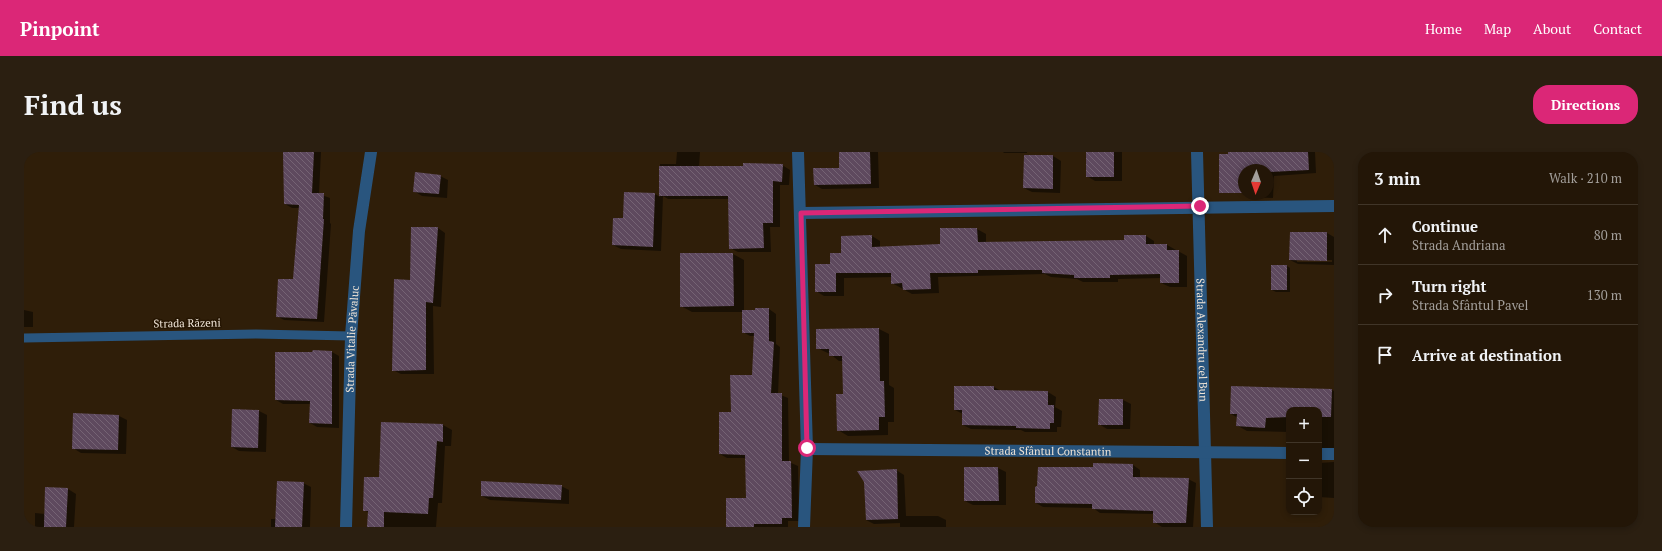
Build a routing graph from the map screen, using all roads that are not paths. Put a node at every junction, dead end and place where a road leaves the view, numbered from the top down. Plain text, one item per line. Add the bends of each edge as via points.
1 (371, 152) edge
2 (798, 152) edge
3 (1197, 152) edge
4 (1200, 206) junction
5 (1334, 206) edge
6 (801, 213) junction
7 (351, 336) junction
8 (24, 338) edge
9 (807, 448) junction
10 (1204, 452) junction
11 (1286, 453) edge
12 (1322, 454) edge
13 (1334, 454) edge
14 (346, 527) edge
15 (804, 527) edge
16 (1207, 527) edge

1 - 7 street, Strada Vitalie Păvaluc via 359,231
2 - 6 street
3 - 4 street, Strada Alexandru cel Bun
4 - 5 street
4 - 6 street
4 - 10 street, Strada Alexandru cel Bun
6 - 9 street
7 - 8 lane, Strada Răzeni via 256,334
7 - 14 street, Strada Vitalie Păvaluc
9 - 10 street, Strada Sfântul Constantin
9 - 15 street
10 - 11 street, Strada Sfântul Constantin
10 - 16 street, Strada Alexandru cel Bun
12 - 13 street

